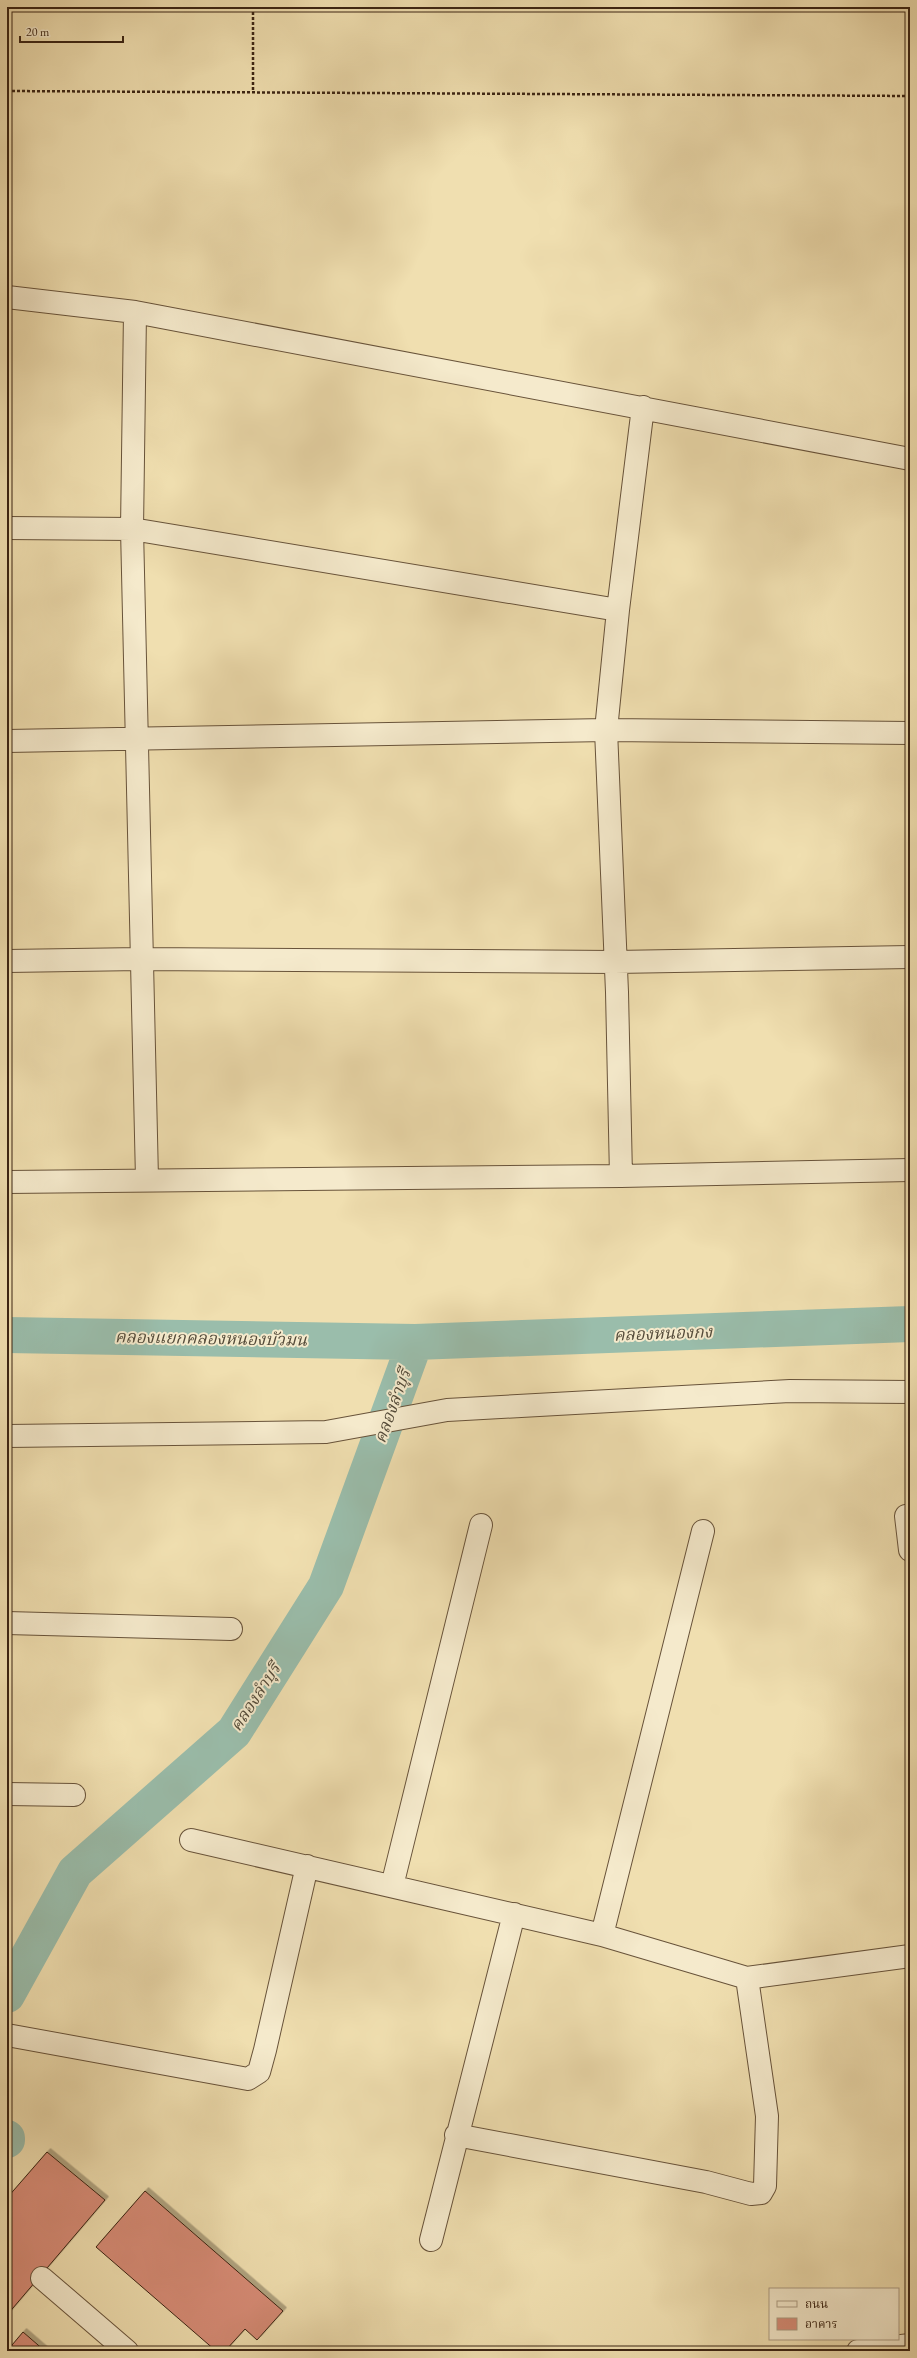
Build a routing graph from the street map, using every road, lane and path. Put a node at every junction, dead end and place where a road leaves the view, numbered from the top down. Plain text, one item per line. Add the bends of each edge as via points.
1 (253, 7) edge
2 (7, 91) edge
3 (253, 92) junction
4 (910, 96) edge
5 (7, 297) edge
6 (135, 312) junction
7 (643, 407) junction
8 (910, 459) edge
9 (7, 528) edge
10 (132, 529) junction
11 (618, 610) junction
12 (606, 730) junction
13 (910, 733) edge
14 (137, 738) junction
15 (7, 741) edge
16 (910, 957) edge
17 (140, 959) junction
18 (7, 961) edge
19 (615, 962) junction
20 (910, 1170) edge
21 (620, 1176) junction
22 (147, 1179) junction
23 (7, 1182) edge
24 (910, 1392) edge
25 (7, 1436) edge
26 (906, 1516) dead end
27 (481, 1525) dead end
28 (702, 1531) dead end
29 (910, 1550) edge
30 (7, 1623) edge
31 (231, 1629) dead end
32 (7, 1794) edge
33 (74, 1795) dead end
34 (191, 1840) dead end
35 (306, 1866) junction
36 (392, 1886) junction
37 (514, 1914) junction
38 (602, 1935) junction
39 (910, 1956) edge
40 (747, 1978) junction
41 (7, 2035) edge
42 (456, 2135) junction
43 (431, 2240) dead end
44 (42, 2278) dead end
45 (910, 2345) edge
46 (127, 2351) edge
47 (858, 2351) edge

1 - 3 path
2 - 3 path
3 - 4 path
5 - 6 street
6 - 7 street
6 - 10 street
7 - 8 street
7 - 11 street
9 - 10 street
10 - 11 street
10 - 14 street
11 - 12 street
12 - 13 street
12 - 14 street
12 - 19 street
14 - 15 street
14 - 17 street
16 - 19 street
17 - 18 street
17 - 19 street
17 - 22 street
19 - 21 street
20 - 21 street
21 - 22 street
22 - 23 street
24 - 25 street via 790,1391 447,1410 326,1432
26 - 29 street
27 - 36 street
28 - 38 street
30 - 31 street
32 - 33 street
34 - 35 street
35 - 36 street
35 - 41 street via 265,2050 259,2072 248,2079
36 - 37 street
37 - 38 street
37 - 42 street
38 - 40 street
39 - 40 street
40 - 42 street via 767,2116 765,2186 760,2193 751,2194 706,2182
42 - 43 street
44 - 46 street
45 - 47 street

